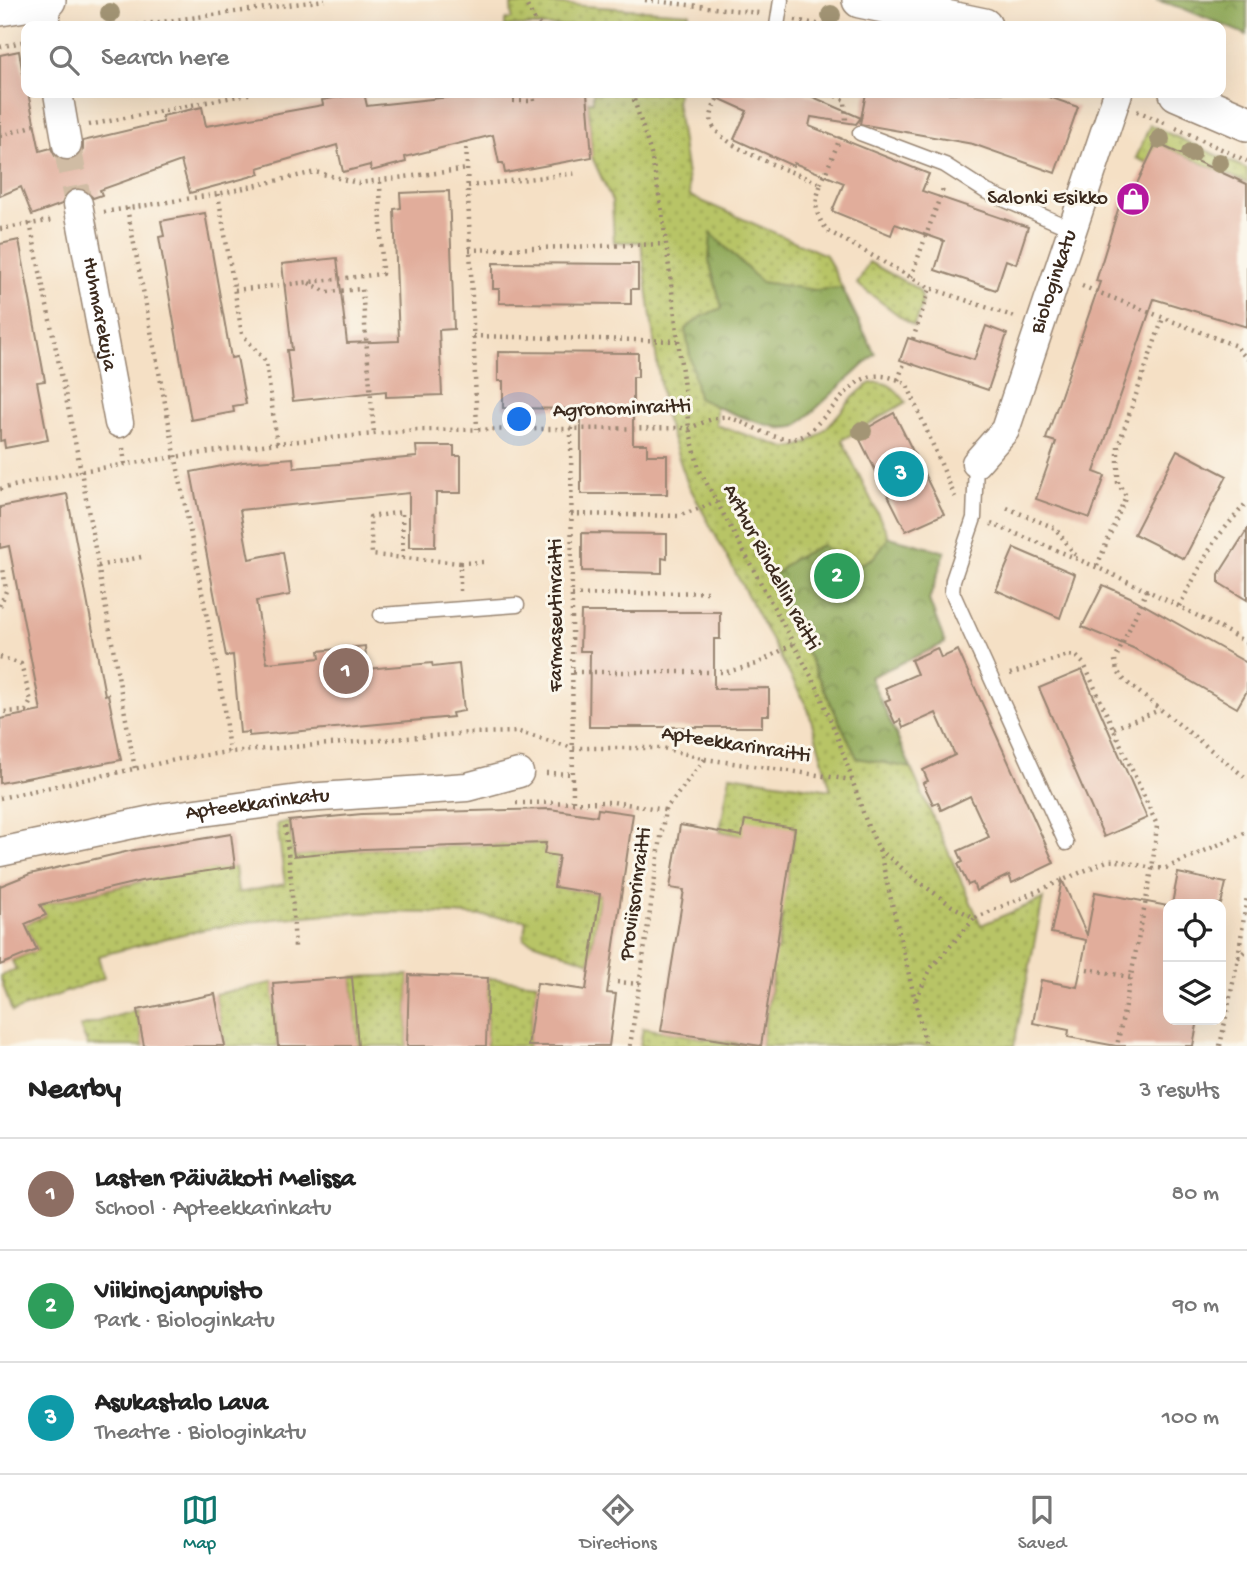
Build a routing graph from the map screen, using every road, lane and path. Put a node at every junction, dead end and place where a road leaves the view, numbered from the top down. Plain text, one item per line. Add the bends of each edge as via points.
1 (45, 0) edge
2 (325, 0) edge
3 (524, 0) edge
4 (645, 0) edge
5 (781, 0) edge
6 (860, 0) edge
7 (0, 8) edge
8 (47, 21) edge
9 (168, 21) edge
10 (532, 21) edge
11 (778, 21) edge
12 (960, 21) edge
13 (21, 42) edge
14 (0, 47) edge
15 (58, 98) edge
16 (228, 98) edge
17 (534, 98) edge
18 (634, 98) edge
19 (718, 98) edge
20 (840, 98) edge
21 (1116, 98) edge
22 (513, 101) dead end
23 (1172, 108) edge
24 (1247, 123) edge
25 (58, 132) junction
26 (860, 132) dead end
27 (0, 136) edge
28 (466, 141) dead end
29 (1247, 161) edge
30 (468, 169) junction
31 (578, 173) dead end
32 (380, 180) junction
33 (821, 184) junction
34 (468, 186) junction
35 (218, 194) junction
36 (940, 197) dead end
37 (127, 208) junction
38 (79, 210) junction
39 (30, 223) junction
40 (0, 229) edge
41 (1072, 229) junction
42 (665, 244) junction
43 (469, 250) junction
44 (911, 277) junction
45 (308, 282) junction
46 (1082, 286) dead end
47 (930, 288) junction
48 (234, 290) junction
49 (1163, 318) junction
50 (1022, 320) dead end
51 (473, 336) junction
52 (913, 340) dead end
53 (678, 341) junction
54 (1247, 359) edge
55 (905, 361) dead end
56 (898, 380) junction
57 (119, 423) dead end
58 (571, 428) junction
59 (690, 428) junction
60 (477, 429) junction
61 (374, 434) junction
62 (277, 443) junction
63 (175, 458) junction
64 (976, 463) joint
65 (81, 471) junction
66 (945, 478) dead end
67 (0, 489) edge
68 (717, 502) junction
69 (1247, 502) edge
70 (1007, 508) dead end
71 (572, 514) junction
72 (1001, 528) dead end
73 (146, 556) dead end
74 (1076, 557) junction
75 (402, 558) junction
76 (484, 562) dead end
77 (460, 563) junction
78 (98, 566) junction
79 (1097, 566) junction
80 (3, 568) dead end
81 (1147, 590) junction
82 (710, 593) dead end
83 (572, 595) junction
84 (517, 605) dead end
85 (0, 606) edge
86 (1179, 606) junction
87 (460, 609) junction
88 (381, 615) dead end
89 (1247, 643) edge
90 (793, 644) junction
91 (0, 657) edge
92 (573, 671) junction
93 (992, 680) junction
94 (1161, 709) junction
95 (0, 712) edge
96 (1114, 728) junction
97 (573, 748) junction
98 (229, 752) junction
99 (705, 759) junction
100 (135, 769) junction
101 (519, 773) dead end
102 (1246, 778) edge
103 (852, 780) junction
104 (0, 798) edge
105 (573, 802) dead end
106 (284, 818) dead end
107 (1247, 832) edge
108 (1066, 843) dead end
109 (879, 849) junction
110 (0, 852) edge
111 (1152, 870) junction
112 (1247, 896) edge
113 (975, 918) junction
114 (295, 947) dead end
115 (1247, 949) edge
116 (1238, 958) junction
117 (1087, 969) dead end
118 (1131, 978) junction
119 (617, 982) dead end
120 (640, 985) junction
121 (916, 999) junction
122 (630, 1046) edge
123 (926, 1046) edge
124 (1117, 1046) edge
125 (1220, 1046) edge

1 - 7 street
1 - 8 street
2 - 9 path
3 - 10 path
4 - 11 path
5 - 11 lane
6 - 12 street
13 - 14 path
15 - 25 street
16 - 25 path
17 - 22 path
18 - 42 path, Arthur Rindellin raitti via 651,154
19 - 33 path via 712,123 724,139
20 - 33 path via 845,100 844,129
21 - 41 street, Biologinkatu
23 - 24 street
23 - 29 path
25 - 27 path
26 - 41 lane via 945,165 987,192
28 - 30 path
30 - 32 path
30 - 34 path
31 - 34 path
32 - 35 path via 358,183 315,173
32 - 45 path via 382,274
33 - 44 path via 814,203 818,219 828,231
34 - 43 path
35 - 37 path
35 - 48 path
36 - 44 path
37 - 38 path
37 - 63 path
38 - 39 path
38 - 57 street, Huhmarekuja
39 - 40 path
39 - 65 path
41 - 64 street, Biologinkatu via 1005,430
42 - 43 path
42 - 53 path, Arthur Rindellin raitti
43 - 51 path
44 - 47 path
45 - 48 path
45 - 61 path via 327,292 362,289
46 - 49 path
47 - 50 path
47 - 52 path
48 - 62 path via 242,334 266,362
49 - 54 path via 1236,346
49 - 79 path via 1118,446 1118,483 1126,496
51 - 53 path
51 - 60 path
53 - 59 path, Arthur Rindellin raitti
55 - 56 path
56 - 59 path, Agronominraitti via 879,374 860,380 797,439 783,439 723,416
56 - 66 path via 907,384
58 - 59 path, Agronominraitti
58 - 60 path, Agronominraitti
58 - 71 path, Farmaseutinraitti
59 - 68 path, Arthur Rindellin raitti via 699,469
60 - 61 path, Agronominraitti
61 - 62 path, Agronominraitti
62 - 63 path, Agronominraitti
63 - 65 path, Agronominraitti
63 - 98 path
64 - 93 lane via 974,518 952,592
65 - 67 path, Agronominraitti
65 - 78 path
68 - 71 path via 678,516
68 - 90 path, Arthur Rindellin raitti
69 - 86 path via 1215,540
70 - 74 path via 1055,528
71 - 83 path, Farmaseutinraitti
72 - 74 path
73 - 78 path
74 - 79 path
75 - 75 path via 372,555 370,517 402,512
75 - 77 path
76 - 77 path
77 - 87 path
78 - 100 path
79 - 81 path
80 - 85 path via 6,591
81 - 86 path
81 - 94 path via 1115,660 1125,681
82 - 83 path
83 - 92 path, Farmaseutinraitti
84 - 87 lane
86 - 89 path
87 - 88 lane
90 - 92 path via 757,664 727,672
90 - 103 path, Arthur Rindellin raitti via 817,687
91 - 95 path via 21,664 31,701 26,711
92 - 97 path, Farmaseutinraitti
93 - 96 path via 1076,656
93 - 108 lane
94 - 96 path
94 - 102 path
96 - 111 path via 1157,825
97 - 98 path, Apteekkarinraitti via 519,732
97 - 99 path, Apteekkarinraitti via 663,748
97 - 105 path, Farmaseutinraitti
98 - 100 path, Apteekkarinraitti
99 - 103 path, Apteekkarinraitti
99 - 120 path, Proviisorinraitti via 665,810
100 - 104 path, Apteekkarinraitti
101 - 110 street, Apteekkarinkatu via 467,787 306,798 166,817
103 - 109 path, Arthur Rindellin raitti
106 - 114 path
107 - 111 path
109 - 113 path
109 - 121 path, Arthur Rindellin raitti
111 - 113 path via 1107,861
111 - 118 path
112 - 116 path
113 - 121 path via 931,968
115 - 116 path
116 - 125 path
117 - 118 path
118 - 124 path
119 - 120 path
120 - 122 path, Proviisorinraitti
121 - 123 path, Arthur Rindellin raitti

